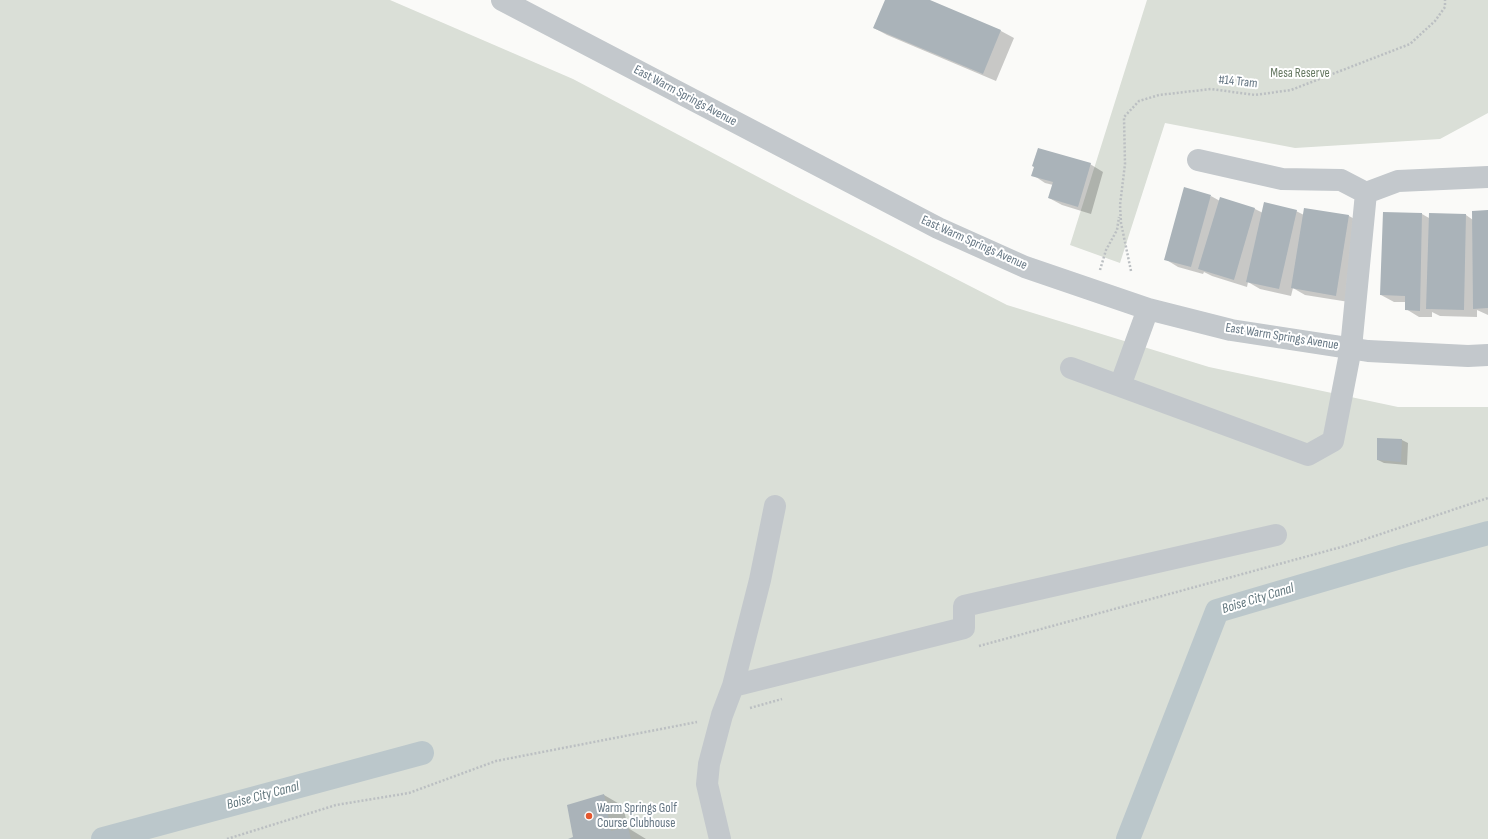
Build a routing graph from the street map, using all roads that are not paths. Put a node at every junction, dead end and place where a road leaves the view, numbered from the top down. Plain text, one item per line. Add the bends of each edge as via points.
1 (502, 0) edge
2 (1198, 160) dead end
3 (1488, 177) edge
4 (1366, 193) junction
5 (1148, 310) junction
6 (1350, 348) junction
7 (1488, 355) edge
8 (1071, 368) dead end
9 (1120, 386) junction
10 (775, 506) dead end
11 (1276, 536) dead end
12 (733, 686) junction
13 (720, 839) edge

1 - 5 street, East Warm Springs Avenue via 938,228 1025,267
2 - 4 street via 1282,179 1341,180
3 - 4 street via 1398,181
4 - 6 street
5 - 6 street, East Warm Springs Avenue via 1231,330
5 - 9 street
6 - 7 street, East Warm Springs Avenue via 1468,356
6 - 9 street via 1332,441 1308,455
8 - 9 street
10 - 12 street via 760,580
11 - 12 street via 964,606 964,628
12 - 13 street via 722,715 709,764 707,784

